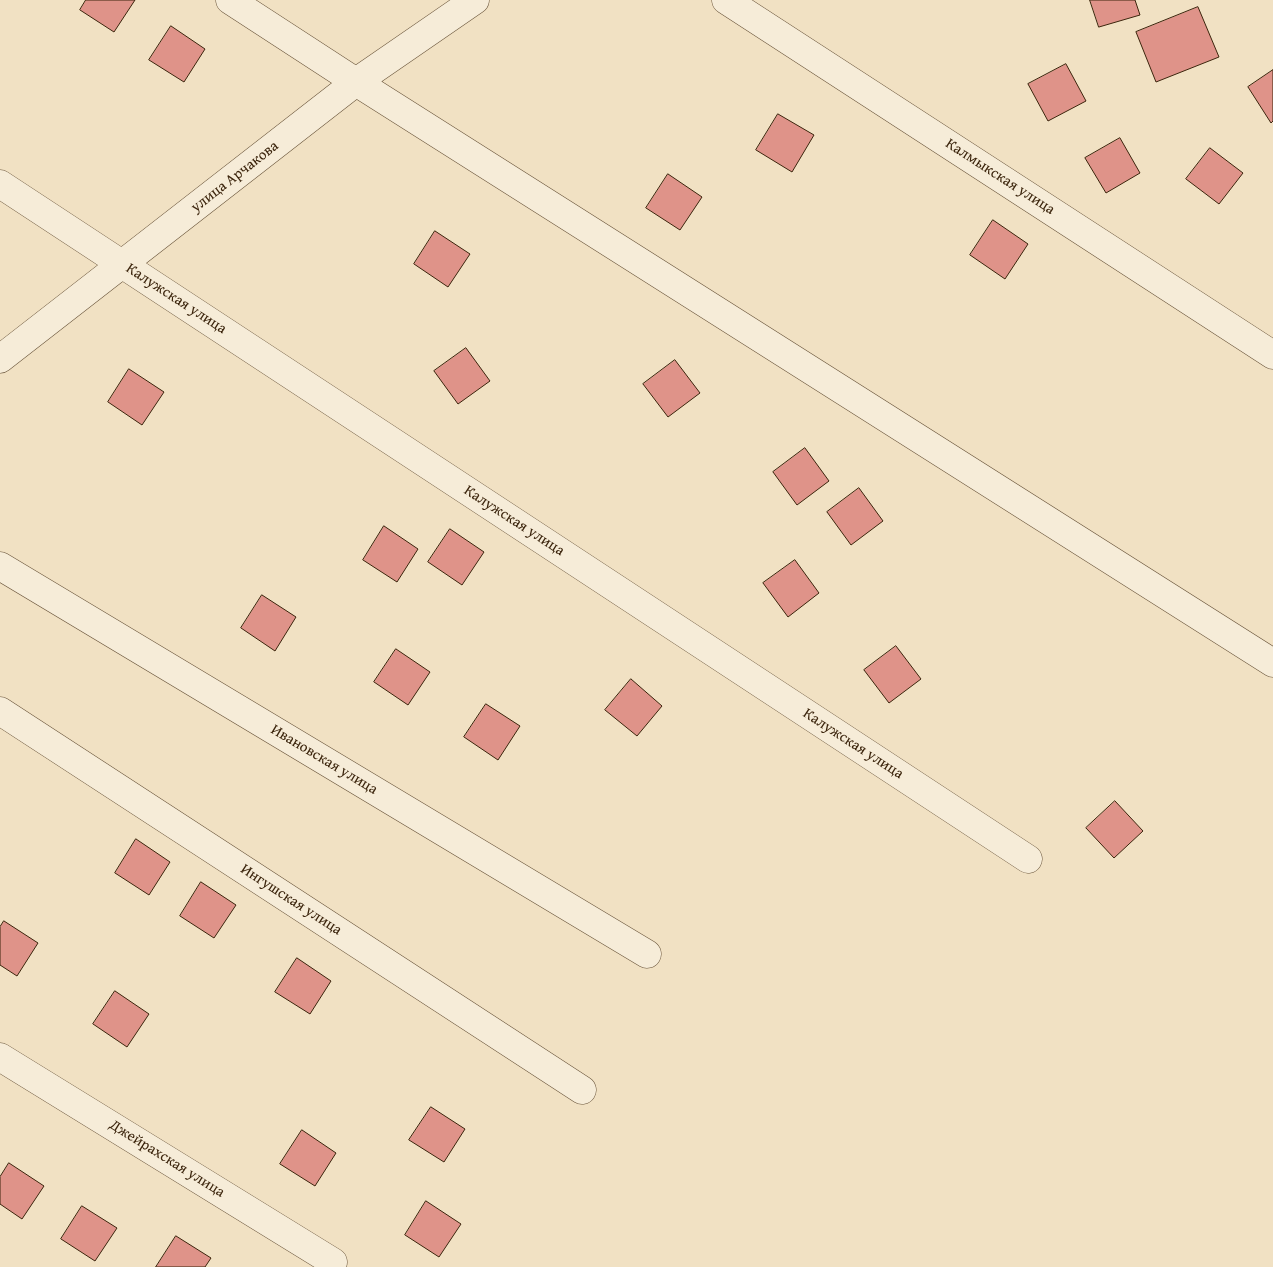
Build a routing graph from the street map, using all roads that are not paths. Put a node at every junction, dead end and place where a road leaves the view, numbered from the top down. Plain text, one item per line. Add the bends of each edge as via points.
1 (230, 0) edge
2 (475, 0) edge
3 (726, 0) edge
4 (356, 82) junction
5 (0, 184) edge
6 (123, 264) junction
7 (1273, 355) edge
8 (0, 359) edge
9 (0, 566) edge
10 (1273, 663) edge
11 (0, 711) edge
12 (1028, 859) dead end
13 (647, 954) dead end
14 (0, 1057) edge
15 (582, 1090) dead end
16 (333, 1262) dead end

1 - 4 street
2 - 4 street, улица Арчакова
3 - 7 street, Калмыкская улица
4 - 6 street, улица Арчакова
4 - 10 street
5 - 6 street, Калужская улица
6 - 8 street, улица Арчакова
6 - 12 street, Калужская улица
9 - 13 street, Ивановская улица
11 - 15 street, Ингушская улица
14 - 16 street, Джейрахская улица

